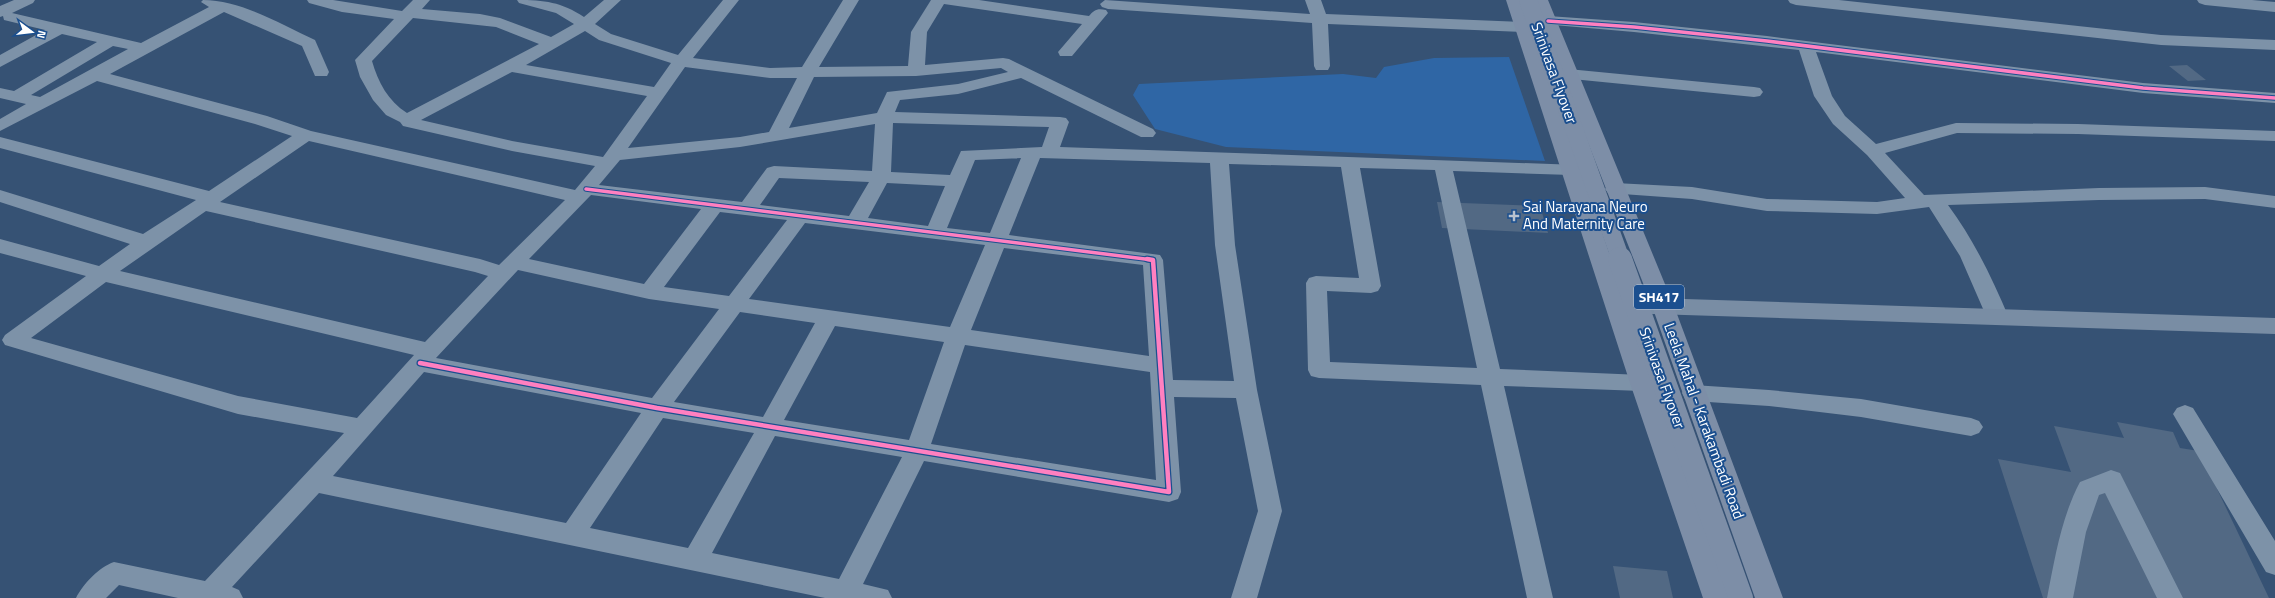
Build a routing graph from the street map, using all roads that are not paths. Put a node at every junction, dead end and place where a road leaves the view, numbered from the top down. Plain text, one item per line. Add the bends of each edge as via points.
1 (27, 0) edge
2 (203, 0) edge
3 (315, 0) edge
4 (422, 0) edge
5 (525, 0) edge
6 (613, 0) edge
7 (731, 0) edge
8 (851, 0) edge
9 (939, 0) edge
10 (946, 0) edge
11 (1313, 0) edge
12 (1514, 0) edge
13 (1528, 0) edge
14 (1540, 0) edge
15 (1796, 0) edge
16 (2205, 0) edge
17 (1109, 2) edge
18 (222, 6) junction
19 (2275, 7) edge
20 (407, 14) junction
21 (3, 16) edge
22 (1320, 19) junction
23 (1093, 21) junction
24 (1548, 21) junction
25 (586, 24) junction
26 (1523, 27) junction
27 (61, 28) junction
28 (112, 40) junction
29 (552, 43) junction
30 (2275, 45) edge
31 (1806, 46) junction
32 (143, 48) junction
33 (1066, 52) dead end
34 (681, 61) junction
35 (0, 62) edge
36 (1322, 66) dead end
37 (510, 67) junction
38 (321, 72) dead end
39 (808, 72) junction
40 (916, 72) junction
41 (1023, 73) junction
42 (1568, 74) junction
43 (95, 75) junction
44 (1754, 92) dead end
45 (657, 93) junction
46 (8, 95) edge
47 (2275, 98) edge
48 (42, 103) junction
49 (884, 117) junction
50 (409, 119) junction
51 (0, 126) edge
52 (1147, 133) dead end
53 (306, 135) junction
54 (776, 136) junction
55 (2275, 136) edge
56 (0, 142) edge
57 (1042, 151) junction
58 (1873, 151) junction
59 (1219, 157) junction
60 (610, 159) junction
61 (1350, 162) junction
62 (1443, 166) junction
63 (1571, 169) junction
64 (881, 177) junction
65 (957, 181) junction
66 (1615, 189) junction
67 (582, 193) junction
68 (0, 196) edge
69 (208, 201) junction
70 (1927, 201) junction
71 (2275, 202) edge
72 (715, 205) junction
73 (747, 210) junction
74 (800, 216) junction
75 (855, 223) junction
76 (935, 234) junction
77 (998, 240) junction
78 (146, 242) junction
79 (0, 246) edge
80 (508, 268) junction
81 (103, 274) junction
82 (649, 292) junction
83 (734, 305) junction
84 (1616, 305) junction
85 (1663, 306) junction
86 (829, 318) junction
87 (1998, 318) junction
88 (2275, 326) edge
89 (957, 336) junction
90 (6, 338) edge
91 (425, 357) junction
92 (1159, 365) junction
93 (1489, 376) junction
94 (1642, 383) junction
95 (1160, 388) junction
96 (1246, 390) junction
97 (1693, 393) junction
98 (657, 408) junction
99 (2185, 414) dead end
100 (768, 426) junction
101 (361, 427) junction
102 (1971, 427) dead end
103 (917, 451) junction
104 (314, 482) junction
105 (573, 534) junction
106 (695, 560) junction
107 (2275, 564) edge
108 (844, 595) edge
109 (216, 596) edge
110 (89, 598) edge
111 (879, 598) edge
112 (1244, 598) edge
113 (1540, 598) edge
114 (1717, 598) edge
115 (1741, 598) edge
116 (1769, 598) edge
117 (2060, 598) edge
118 (2170, 598) edge

1 - 21 street
2 - 18 street
3 - 20 street via 342,7
4 - 20 street
5 - 25 street via 562,10
6 - 25 street
7 - 34 street
8 - 39 street
9 - 40 street via 919,32
10 - 23 street
11 - 22 street
12 - 26 main road, SH417
13 - 115 main road, Srinivasa Flyover, bridge
14 - 24 main road, Leela Mahal - Karakambadi Road / SH417
15 - 30 street via 2161,40
16 - 19 street
17 - 22 street
17 - 23 street
18 - 32 street
18 - 38 street via 309,43
20 - 29 street via 480,19
20 - 50 street via 363,60 365,72 380,97 398,116
21 - 27 street
22 - 26 street
22 - 36 street
23 - 33 street
24 - 31 street via 1634,27
24 - 42 main road, Leela Mahal - Karakambadi Road / SH417
25 - 29 street
25 - 34 street via 605,37
26 - 63 main road, SH417
27 - 28 street
27 - 35 street
28 - 32 street
28 - 46 street
29 - 37 street
31 - 47 street via 2143,88
31 - 58 street via 1823,96 1839,120
32 - 43 street
34 - 39 street via 770,72
34 - 45 street
37 - 45 street
37 - 50 street
39 - 40 street
39 - 54 street
40 - 41 street via 1003,63
41 - 49 street via 958,88 893,96
41 - 52 street
42 - 44 street
42 - 66 main road, Leela Mahal - Karakambadi Road / SH417
43 - 48 street
43 - 53 street via 261,120
45 - 60 street
46 - 48 street
48 - 51 street
49 - 54 street
49 - 57 street via 1060,122
49 - 64 street
50 - 60 street via 409,122 512,146
53 - 67 street
53 - 69 street
54 - 60 street
55 - 58 street via 2078,129 1956,128
56 - 69 street
57 - 59 street
57 - 65 street via 968,155
57 - 77 street
58 - 70 street
59 - 61 street
59 - 96 street via 1225,245
60 - 67 street
61 - 62 street
61 - 93 street via 1371,286 1316,283 1319,370
62 - 63 street
62 - 93 street
63 - 84 main road, SH417
64 - 65 street
64 - 73 street via 774,172
64 - 75 street
65 - 76 street
66 - 70 street via 1692,192 1768,205 1877,208
66 - 85 main road, Leela Mahal - Karakambadi Road / SH417
67 - 72 street
67 - 80 street
68 - 78 street
69 - 78 street
69 - 80 street via 480,266
70 - 71 street via 2100,194 2205,193
70 - 87 street via 1953,225 1979,270
72 - 73 street
72 - 82 street
73 - 74 street
74 - 75 street
74 - 83 street
75 - 76 street
76 - 77 street
77 - 89 street
77 - 92 street via 1153,260
78 - 81 street
79 - 81 street
80 - 82 street
80 - 91 street
81 - 90 street
81 - 91 street
82 - 83 street
83 - 86 street
83 - 98 street
84 - 85 street
84 - 94 main road, SH417
85 - 87 street
85 - 97 main road, Leela Mahal - Karakambadi Road / SH417
86 - 89 street
86 - 100 street
87 - 88 street
89 - 92 street
89 - 103 street
90 - 101 street via 238,405
91 - 98 street
91 - 101 street
92 - 95 street
93 - 94 street
93 - 113 street
94 - 114 main road, SH417
95 - 96 street
95 - 103 street via 1169,492
96 - 112 street via 1270,511
97 - 102 street via 1861,408
97 - 116 main road, Leela Mahal - Karakambadi Road / SH417
98 - 100 street
98 - 105 street
99 - 107 street
100 - 103 street
100 - 106 street
101 - 104 street
103 - 108 street
104 - 105 street
104 - 109 street
105 - 106 street
106 - 108 street
108 - 111 street
109 - 110 street via 114,574
117 - 118 street via 2073,532 2090,489 2111,480

